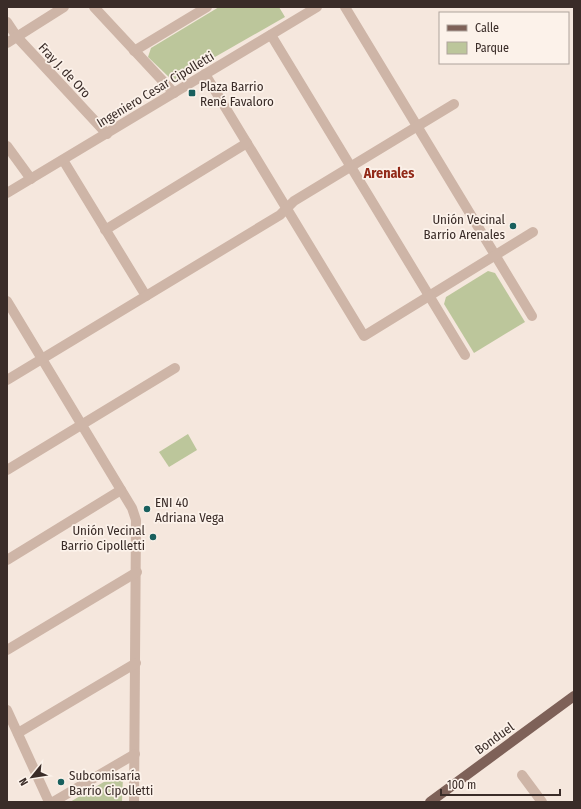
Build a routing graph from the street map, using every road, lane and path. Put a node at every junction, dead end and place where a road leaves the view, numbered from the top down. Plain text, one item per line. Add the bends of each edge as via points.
1 (64, 7) edge
2 (94, 7) edge
3 (207, 7) edge
4 (317, 7) edge
5 (345, 7) edge
6 (7, 22) edge
7 (271, 34) junction
8 (16, 37) junction
9 (7, 44) edge
10 (134, 51) junction
11 (205, 74) junction
12 (174, 93) junction
13 (454, 104) dead end
14 (417, 126) junction
15 (107, 134) junction
16 (247, 143) junction
17 (7, 146) edge
18 (63, 160) junction
19 (351, 167) junction
20 (31, 179) junction
21 (7, 193) edge
22 (287, 208) junction
23 (105, 230) junction
24 (534, 232) dead end
25 (496, 256) junction
26 (146, 296) junction
27 (429, 296) junction
28 (7, 301) edge
29 (532, 316) dead end
30 (465, 355) dead end
31 (42, 359) junction
32 (175, 368) dead end
33 (7, 380) edge
34 (81, 424) junction
35 (7, 470) edge
36 (121, 490) junction
37 (7, 560) edge
38 (137, 572) junction
39 (7, 650) edge
40 (136, 663) junction
41 (574, 696) edge
42 (7, 710) edge
43 (18, 733) junction
44 (135, 754) junction
45 (522, 775) dead end
46 (49, 802) edge
47 (53, 802) edge
48 (134, 802) edge
49 (430, 802) edge
50 (542, 802) edge

1 - 8 street
2 - 10 street
3 - 10 street
4 - 7 street, Ingeniero Cesar Cipolletti
5 - 14 street
6 - 8 street, Fray J. de Oro
7 - 11 street, Ingeniero Cesar Cipolletti
7 - 19 street
8 - 9 street
8 - 15 street, Fray J. de Oro
10 - 12 street
11 - 12 street, Ingeniero Cesar Cipolletti
11 - 16 street
12 - 15 street, Ingeniero Cesar Cipolletti
13 - 14 street
14 - 19 street
14 - 25 street
15 - 18 street, Ingeniero Cesar Cipolletti
16 - 22 street
16 - 23 street
17 - 20 street
18 - 20 street, Ingeniero Cesar Cipolletti
18 - 23 street
19 - 22 street via 294,201
19 - 27 street
20 - 21 street, Ingeniero Cesar Cipolletti
22 - 26 street via 280,215
22 - 27 street via 364,336
23 - 26 street
24 - 25 street
25 - 27 street
25 - 29 street
26 - 31 street
27 - 30 street
28 - 31 street
31 - 33 street
31 - 34 street
32 - 34 street
34 - 35 street
34 - 36 street
36 - 37 street
36 - 38 street via 137,522
38 - 39 street
38 - 40 street
40 - 43 street
40 - 44 street
41 - 49 main road, Bonduel
42 - 43 street
43 - 46 street
44 - 47 street
44 - 48 street
45 - 50 street

